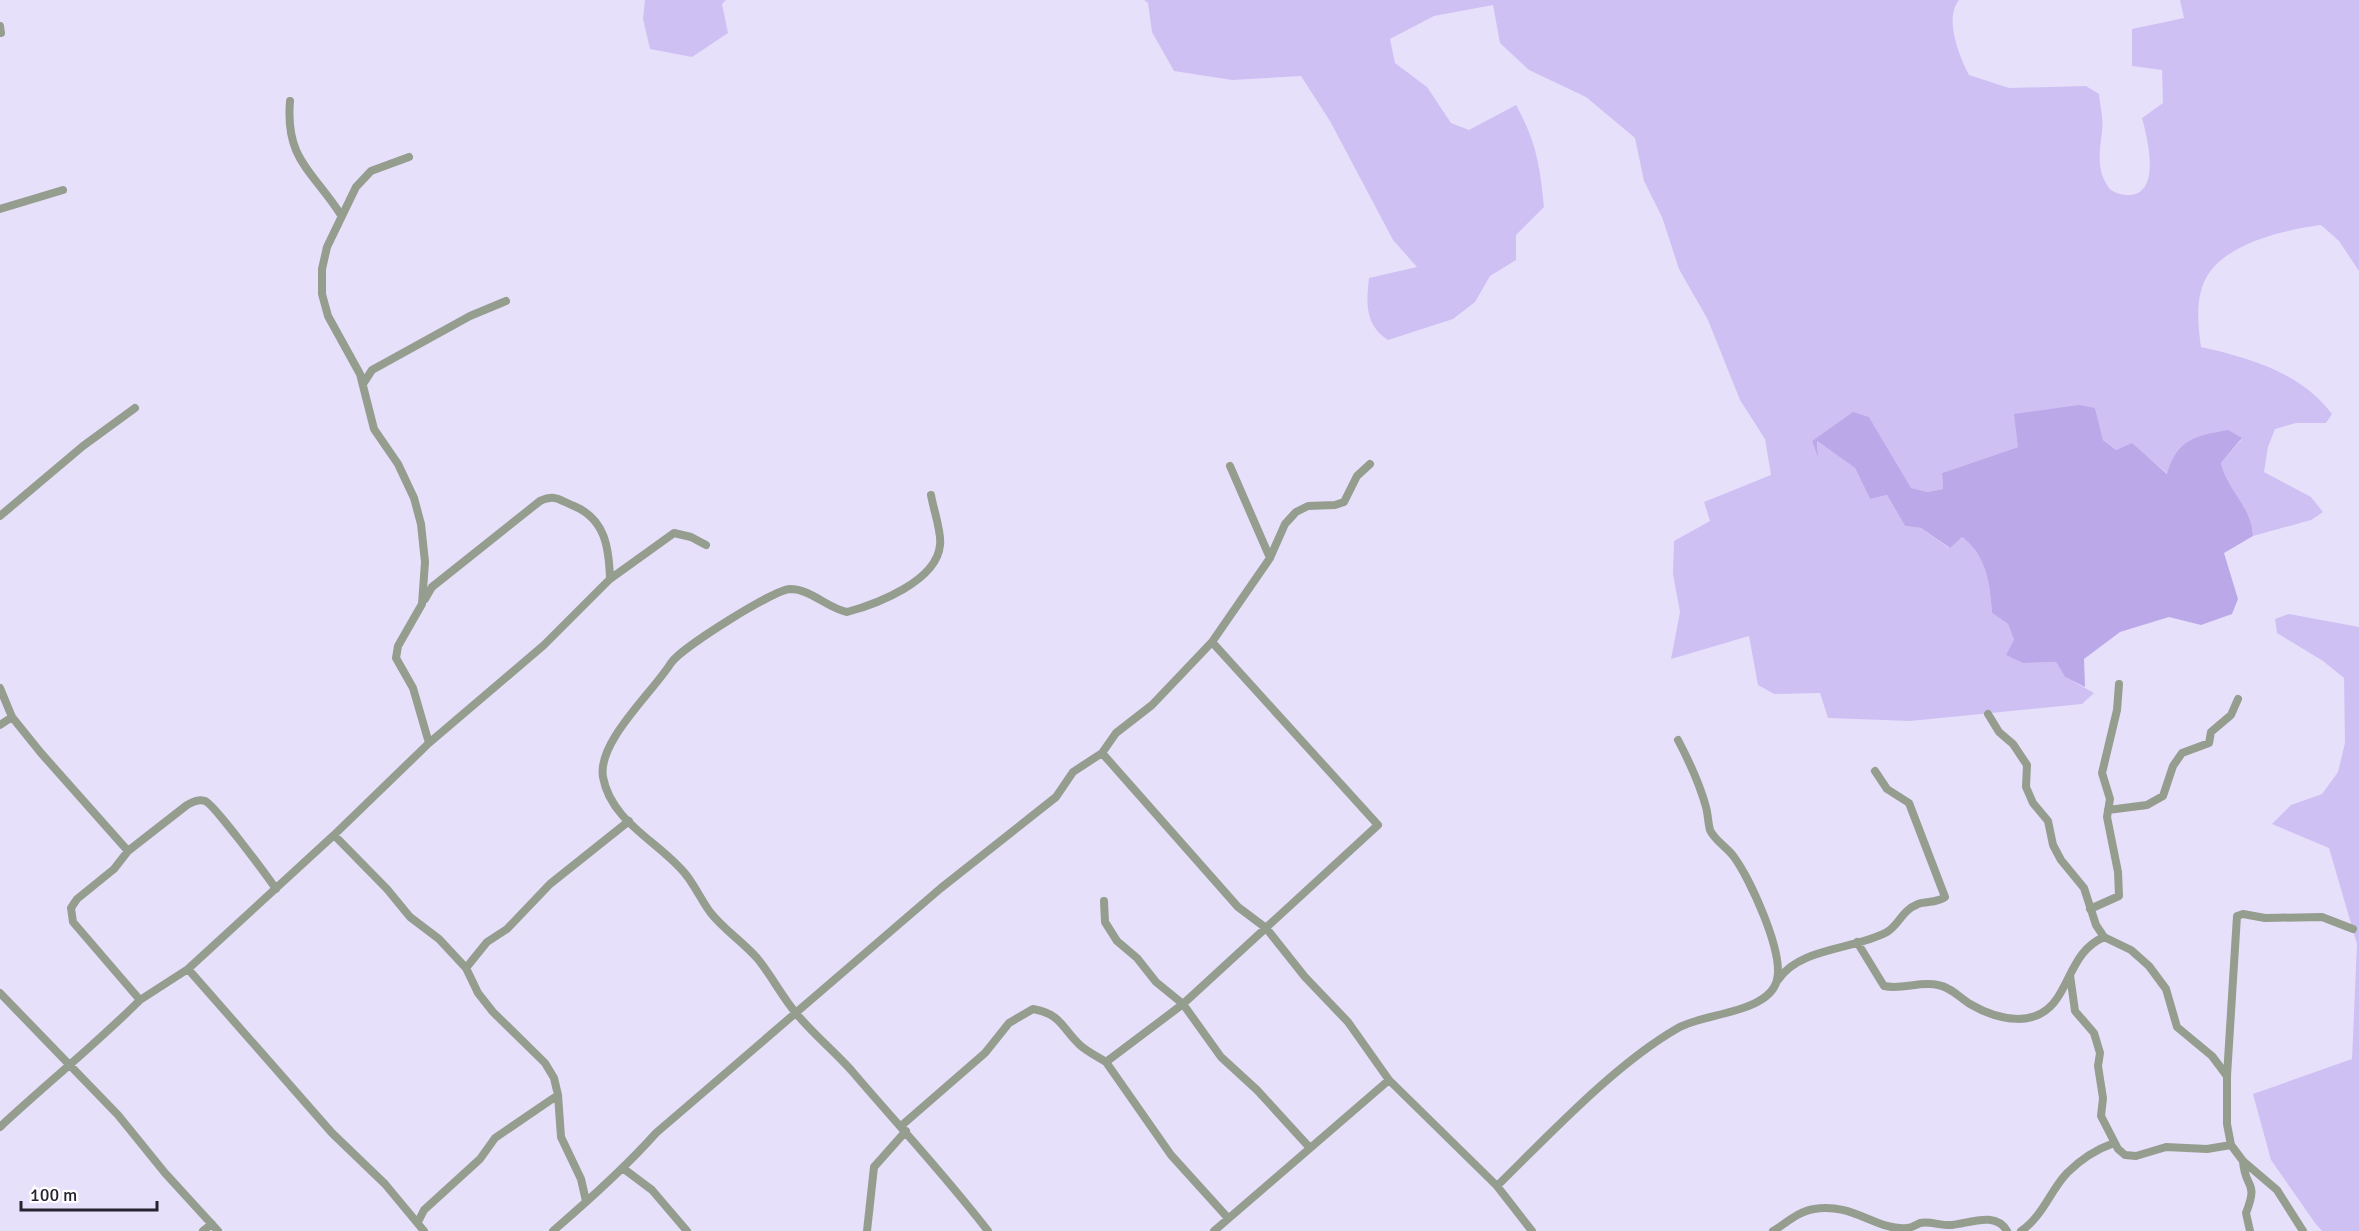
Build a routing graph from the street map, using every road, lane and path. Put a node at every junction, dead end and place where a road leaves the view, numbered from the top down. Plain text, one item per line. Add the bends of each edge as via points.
1 (290, 102) dead end
2 (409, 158) dead end
3 (63, 190) dead end
4 (0, 209) edge
5 (341, 215) junction
6 (506, 301) dead end
7 (363, 384) junction
8 (135, 408) dead end
9 (1370, 464) dead end
10 (1230, 466) dead end
11 (931, 495) dead end
12 (0, 516) edge
13 (706, 545) dead end
14 (1270, 558) junction
15 (610, 579) junction
16 (422, 604) junction
17 (1212, 642) junction
18 (2120, 684) dead end
19 (0, 688) edge
20 (2238, 699) dead end
21 (1989, 714) dead end
22 (12, 717) junction
23 (0, 725) edge
24 (1678, 740) dead end
25 (429, 743) junction
26 (1102, 753) junction
27 (1875, 771) dead end
28 (2108, 810) junction
29 (629, 821) junction
30 (334, 835) junction
31 (128, 851) junction
32 (276, 888) junction
33 (1104, 901) dead end
34 (2090, 909) junction
35 (1266, 928) junction
36 (2353, 928) dead end
37 (2104, 937) junction
38 (1857, 942) junction
39 (466, 968) junction
40 (188, 969) junction
41 (2070, 974) junction
42 (1777, 980) junction
43 (1, 995) edge
44 (140, 1000) junction
45 (1183, 1004) junction
46 (795, 1012) junction
47 (1106, 1062) junction
48 (68, 1064) junction
49 (2228, 1076) junction
50 (1389, 1080) junction
51 (558, 1095) junction
52 (0, 1127) edge
53 (904, 1129) junction
54 (2114, 1143) junction
55 (2231, 1144) junction
56 (1310, 1148) junction
57 (2243, 1161) junction
58 (624, 1169) junction
59 (1497, 1186) junction
60 (586, 1202) junction
61 (1228, 1218) junction
62 (418, 1222) junction
63 (212, 1224) junction
64 (203, 1231) edge
65 (218, 1231) edge
66 (424, 1231) edge
67 (554, 1231) edge
68 (687, 1231) edge
69 (867, 1231) edge
70 (988, 1231) edge
71 (1214, 1231) edge
72 (1532, 1231) edge
73 (1773, 1231) edge
74 (2007, 1231) edge
75 (2021, 1231) edge
76 (2250, 1231) edge
77 (2303, 1231) edge

1 - 5 street via 292,146
2 - 5 street via 371,171 356,187
3 - 4 street
5 - 7 street via 327,247 322,294 328,316
6 - 7 street via 470,316 372,370
7 - 16 street via 374,429 398,464 421,524 425,561
8 - 12 street
9 - 14 street via 1357,476 1344,502 1308,506 1296,512 1285,524
10 - 14 street
11 - 29 street via 941,543 936,561 909,585 866,607 847,612 800,591 784,590 676,655 615,736 603,762 607,790
13 - 15 street via 674,533
14 - 17 street
15 - 16 street via 606,539 586,509 560,496 549,496 432,587
15 - 25 street via 544,645
16 - 25 street via 398,646 396,658 414,688
17 - 26 street via 1152,705 1116,734
17 - 35 street via 1378,825
18 - 28 street via 2102,773 2110,799
19 - 22 street
20 - 28 street via 2231,715 2211,732 2209,743 2182,753 2163,796 2147,805
21 - 34 street via 2027,765 2026,787 2033,803 2048,821 2061,860 2084,888
22 - 23 street
22 - 31 street
24 - 42 street via 1706,806 1711,831 1747,875 1773,946
25 - 30 street
26 - 35 street via 1238,907
26 - 46 street via 1073,772 1056,796
27 - 38 street via 1887,789 1909,803 1944,897 1920,903 1904,912 1888,931
28 - 34 street via 2119,896
29 - 39 street via 550,884 507,929 474,955
29 - 46 street via 686,874 711,914 756,957
30 - 32 street
30 - 39 street via 410,917 439,939
31 - 32 street via 195,801 205,801 213,805
31 - 44 street via 114,869 76,899 70,914
32 - 40 street
33 - 45 street via 1105,922 1117,941
34 - 37 street
35 - 45 street
35 - 50 street via 1348,1022
36 - 49 street via 2322,917 2237,916
37 - 41 street via 2080,954
37 - 49 street via 2131,950 2150,966 2166,989 2176,1027 2212,1056
38 - 41 street via 1884,986 1939,985 1971,1004 2018,1020 2033,1019 2050,1011
38 - 42 street via 1785,969
39 - 51 street via 493,1012 545,1063
40 - 44 street
40 - 62 street via 332,1133
41 - 54 street via 2075,1011 2094,1033 2100,1053 2101,1116
42 - 59 street via 1767,996 1745,1007 1680,1026 1646,1050 1604,1084
43 - 48 street
44 - 48 street via 102,1038
45 - 47 street
45 - 56 street via 1221,1057
46 - 53 street
46 - 58 street via 656,1133
47 - 53 street via 1083,1048 1059,1019 1034,1009 1009,1023 985,1053
47 - 61 street via 1171,1155
48 - 52 street
48 - 63 street via 118,1115
49 - 55 street via 2227,1124
50 - 56 street
50 - 59 street
51 - 60 street via 561,1137 581,1179
51 - 62 street via 495,1138 480,1159 423,1210
53 - 69 street via 874,1167
53 - 70 street
54 - 55 street via 2125,1155 2136,1156 2166,1147 2207,1149
54 - 75 street via 2091,1153 2067,1174 2042,1212
55 - 57 street
56 - 61 street
57 - 76 street via 2253,1197 2246,1214
57 - 77 street via 2277,1190
58 - 60 street
58 - 68 street via 652,1190
59 - 72 street
60 - 67 street
61 - 71 street
62 - 66 street
63 - 64 street
63 - 65 street
73 - 74 street via 1814,1209 1843,1209 1880,1224 1907,1228 1922,1223 1952,1225 1980,1219 2004,1225

